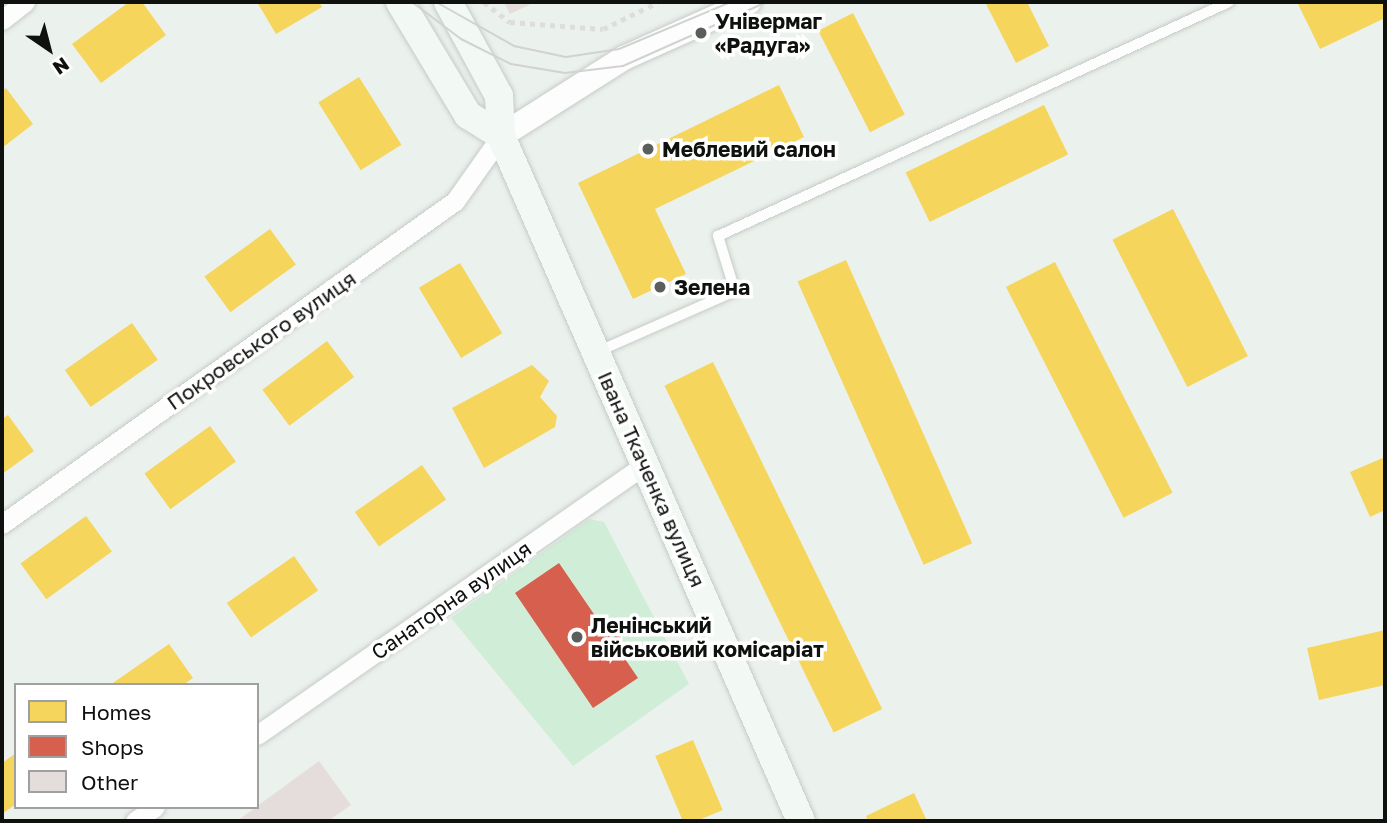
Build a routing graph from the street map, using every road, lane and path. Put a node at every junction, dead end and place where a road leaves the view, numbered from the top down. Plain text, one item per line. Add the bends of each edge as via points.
1 (25, 2) edge
2 (400, 2) edge
3 (448, 2) edge
4 (484, 2) edge
5 (658, 2) edge
6 (749, 2) edge
7 (1230, 2) edge
8 (2, 20) edge
9 (501, 136) junction
10 (597, 353) junction
11 (645, 464) junction
12 (2, 524) edge
13 (259, 735) edge
14 (152, 809) edge
15 (135, 821) edge
16 (801, 821) edge

1 - 8 street
2 - 9 main road via 468,115
3 - 9 main road, Івана Ткаченка вулиця via 499,96
4 - 5 path via 510,22 603,29
6 - 9 street via 624,58
7 - 10 lane via 718,236 735,291
9 - 10 main road, Івана Ткаченка вулиця
9 - 12 street, Покровського вулиця via 455,201
10 - 11 main road, Івана Ткаченка вулиця
11 - 13 street, Санаторна вулиця
11 - 16 main road, Івана Ткаченка вулиця
14 - 15 street

